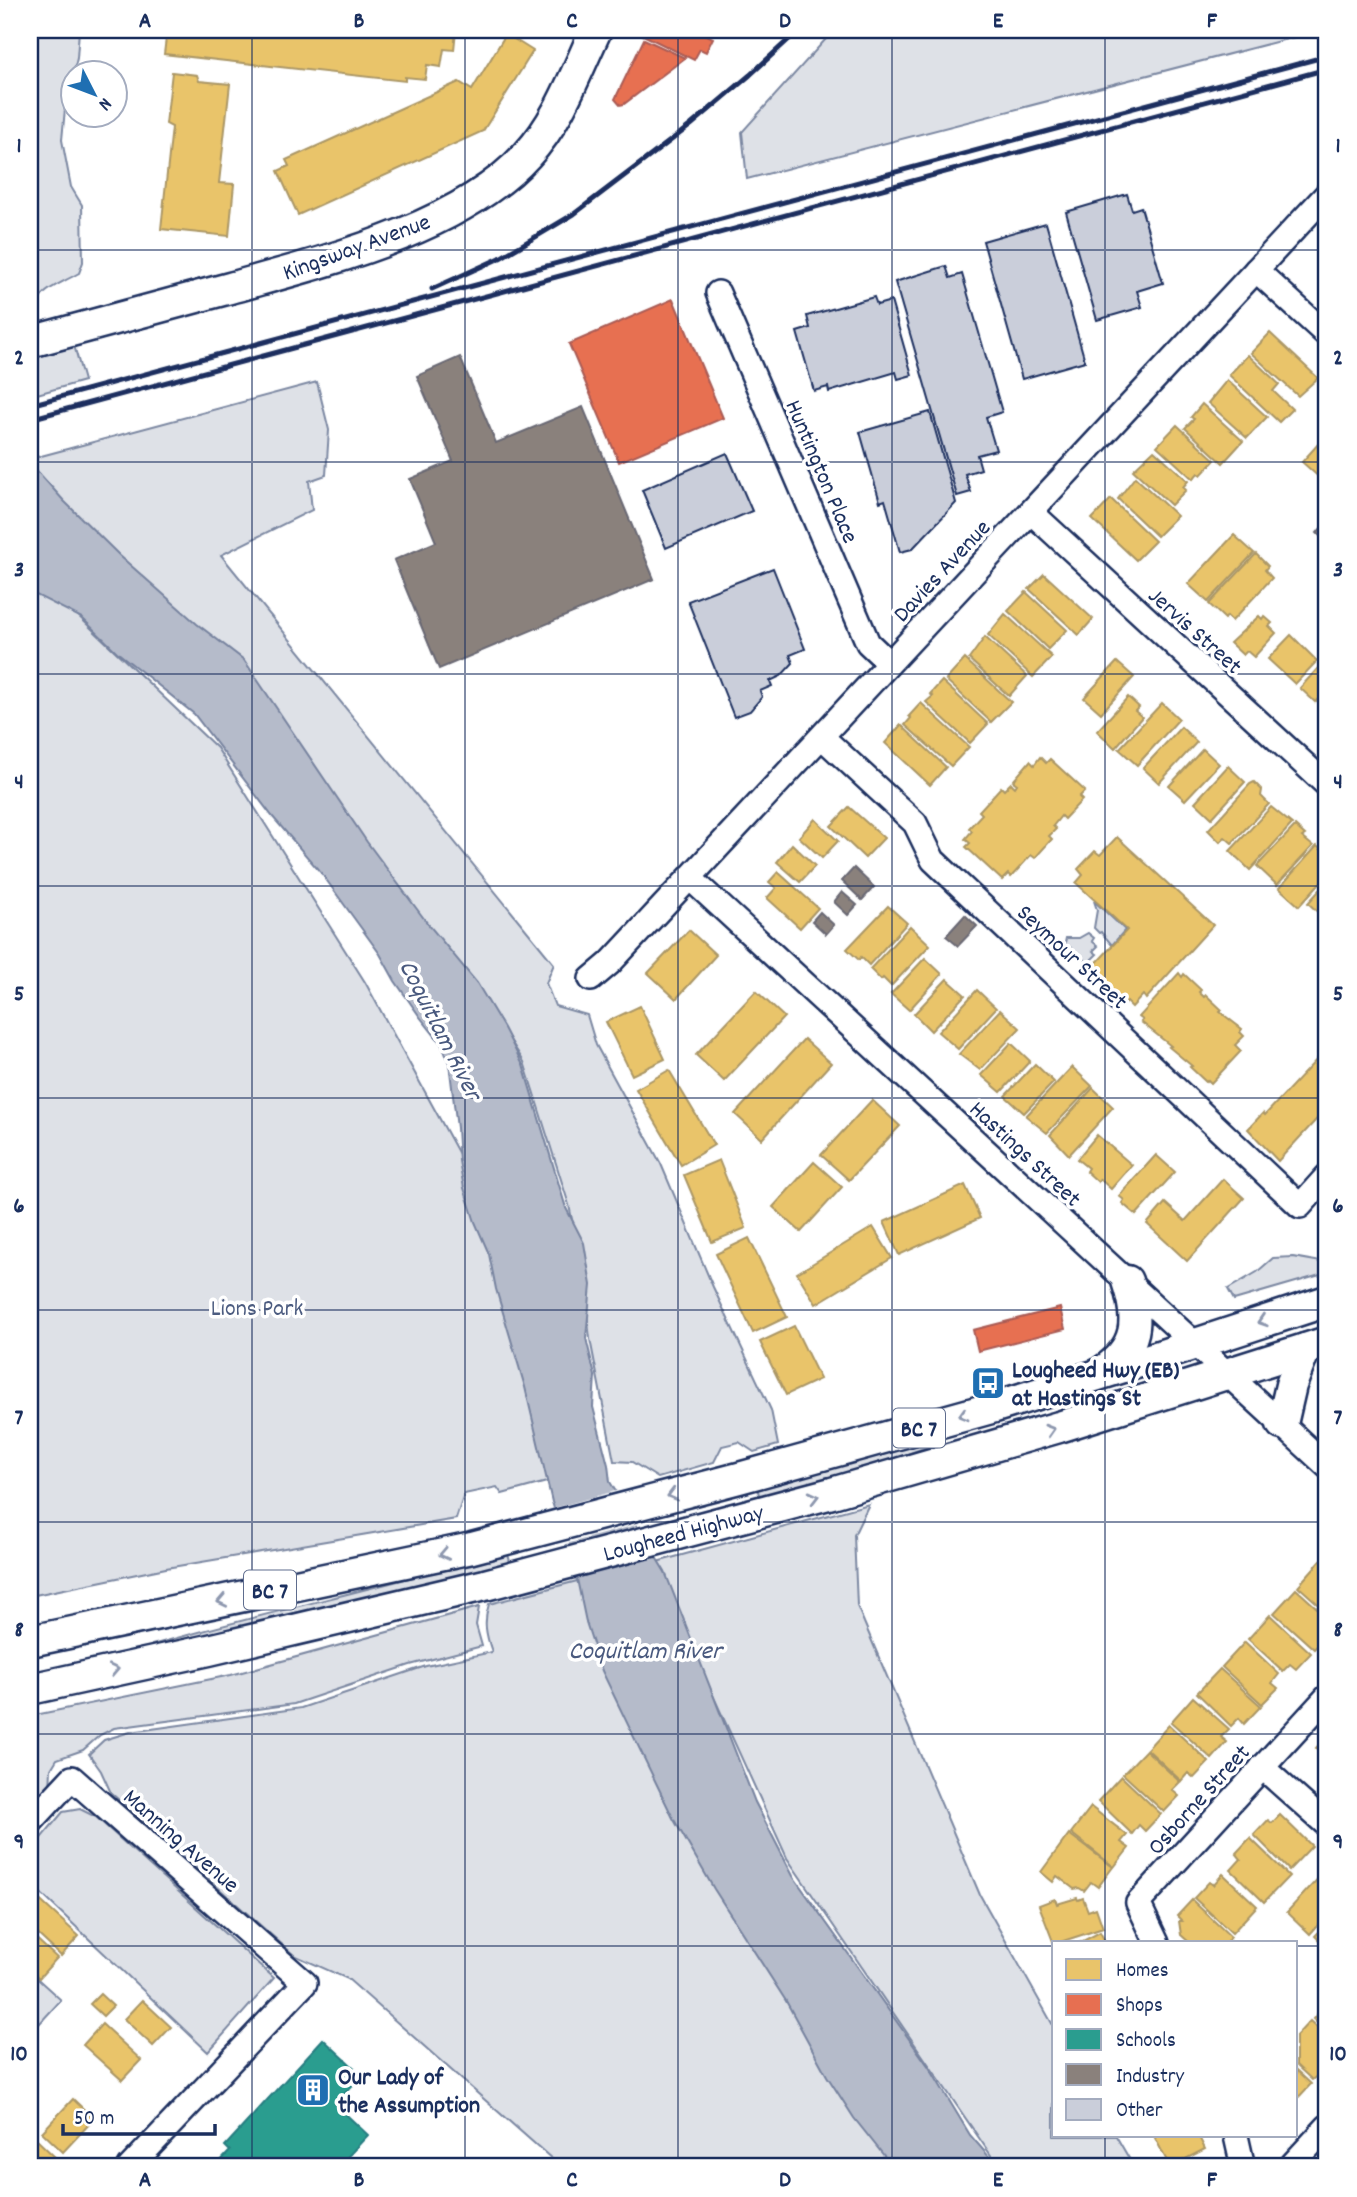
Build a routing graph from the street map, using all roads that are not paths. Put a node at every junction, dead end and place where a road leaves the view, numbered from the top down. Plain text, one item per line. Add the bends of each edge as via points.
1 (596, 30) edge
2 (1327, 194) edge
3 (1256, 270) junction
4 (718, 293) dead end
5 (1327, 335) edge
6 (30, 342) edge
7 (1031, 512) junction
8 (889, 663) junction
9 (822, 737) junction
10 (1327, 785) edge
11 (690, 878) junction
12 (591, 979) dead end
13 (1327, 1177) edge
14 (1127, 1281) junction
15 (1327, 1301) edge
16 (1195, 1343) junction
17 (1316, 1345) edge
18 (1227, 1373) junction
19 (1099, 1375) junction
20 (1282, 1424) junction
21 (1327, 1466) edge
22 (30, 1641) edge
23 (30, 1689) edge
24 (1327, 1697) edge
25 (1262, 1767) junction
26 (30, 1823) edge
27 (1327, 1825) edge
28 (1156, 1941) edge
29 (1327, 2127) edge
30 (1236, 2138) edge
31 (130, 2167) edge
32 (1243, 2167) edge
33 (1290, 2167) edge

1 - 6 main road, Kingsway Avenue via 545,133 522,161 483,193 363,249
2 - 3 street, Davies Avenue
3 - 5 street
3 - 7 street, Davies Avenue
4 - 8 street, Huntington Place via 868,643
7 - 8 street, Davies Avenue
7 - 10 street, Jervis Street
8 - 9 street, Davies Avenue
9 - 11 street, Davies Avenue
9 - 13 street, Seymour Street via 915,823 933,860 1300,1206
11 - 12 street, Davies Avenue
11 - 14 street, Hastings Street
14 - 16 street, Hastings Street
14 - 19 main road via 1136,1322 1122,1355
15 -> 16 main road, Lougheed Highway / BC 7
16 - 18 street, Hastings Street
16 - 19 main road, Lougheed Highway / BC 7
17 - 18 main road, Lougheed Highway / BC 7
17 - 20 main road via 1291,1385
18 - 20 street, Hastings Street
23 -> 18 main road, Lougheed Highway / BC 7 via 521,1576 985,1450
19 -> 22 main road, Lougheed Highway / BC 7 via 472,1548
20 - 21 street, Hastings Street
24 - 25 street, Osborne Street
25 - 27 street
25 - 28 street, Osborne Street via 1138,1903
26 - 31 street, Manning Avenue via 72,1778 305,1983
29 - 33 street
30 - 32 street

